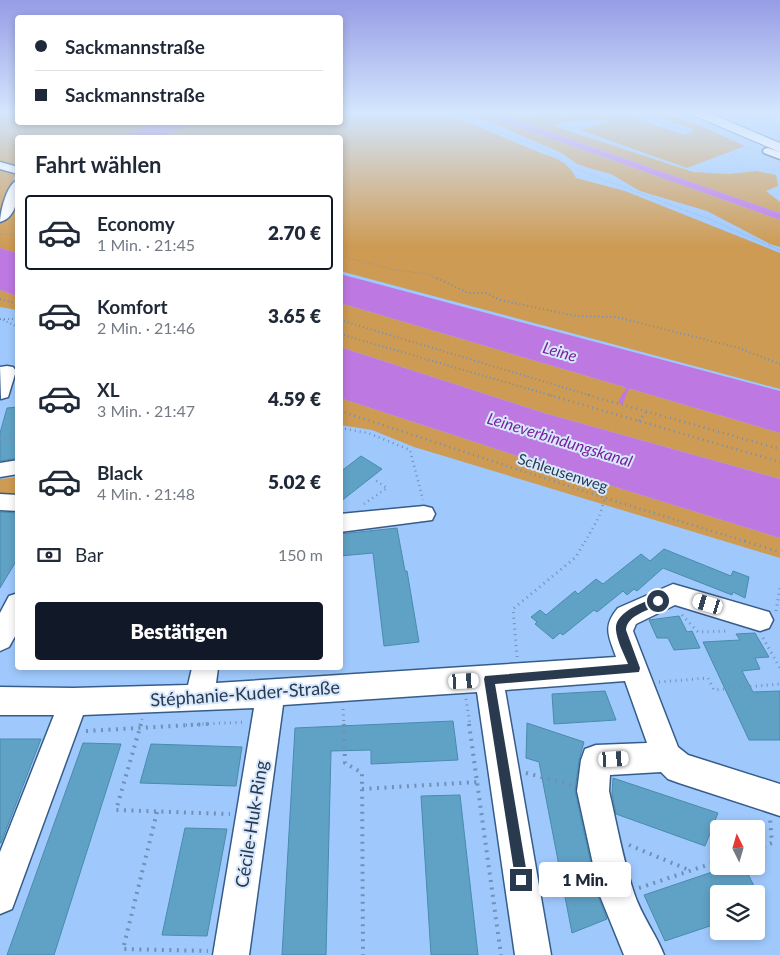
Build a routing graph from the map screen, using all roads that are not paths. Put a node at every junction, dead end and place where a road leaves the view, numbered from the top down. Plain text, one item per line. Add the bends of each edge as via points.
1 (0, 165) edge
2 (15, 170) edge
3 (15, 190) edge
4 (0, 218) edge
5 (0, 372) edge
6 (6, 393) edge
7 (15, 468) edge
8 (0, 470) edge
9 (0, 502) edge
10 (15, 502) edge
11 (424, 514) road end
12 (343, 523) edge
13 (15, 610) edge
14 (760, 620) road end
15 (0, 639) edge
16 (205, 670) edge
17 (638, 676) junction
18 (491, 679) junction
19 (199, 698) junction
20 (0, 701) edge
21 (73, 702) junction
22 (269, 707) junction
23 (667, 757) junction
24 (774, 798) edge
25 (0, 897) edge
26 (232, 953) edge
27 (533, 955) edge
28 (646, 955) edge

1 - 2 street
3 - 4 street
5 - 6 street via 6,371
7 - 8 street
9 - 10 street
11 - 12 street
13 - 15 street
14 - 17 street via 673,594 627,616 621,623 620,630
16 - 19 street
17 - 18 street, Stéphanie-Kuder-Straße
17 - 23 street
18 - 22 street, Stéphanie-Kuder-Straße via 342,687
18 - 27 street via 490,775
19 - 21 street, Stéphanie-Kuder-Straße
19 - 22 street, Stéphanie-Kuder-Straße
20 - 21 street, Stéphanie-Kuder-Straße
21 - 25 street
22 - 26 street, Cécile-Huk-Ring
23 - 24 street via 679,768
23 - 28 street via 596,760 593,791 617,896 639,947

